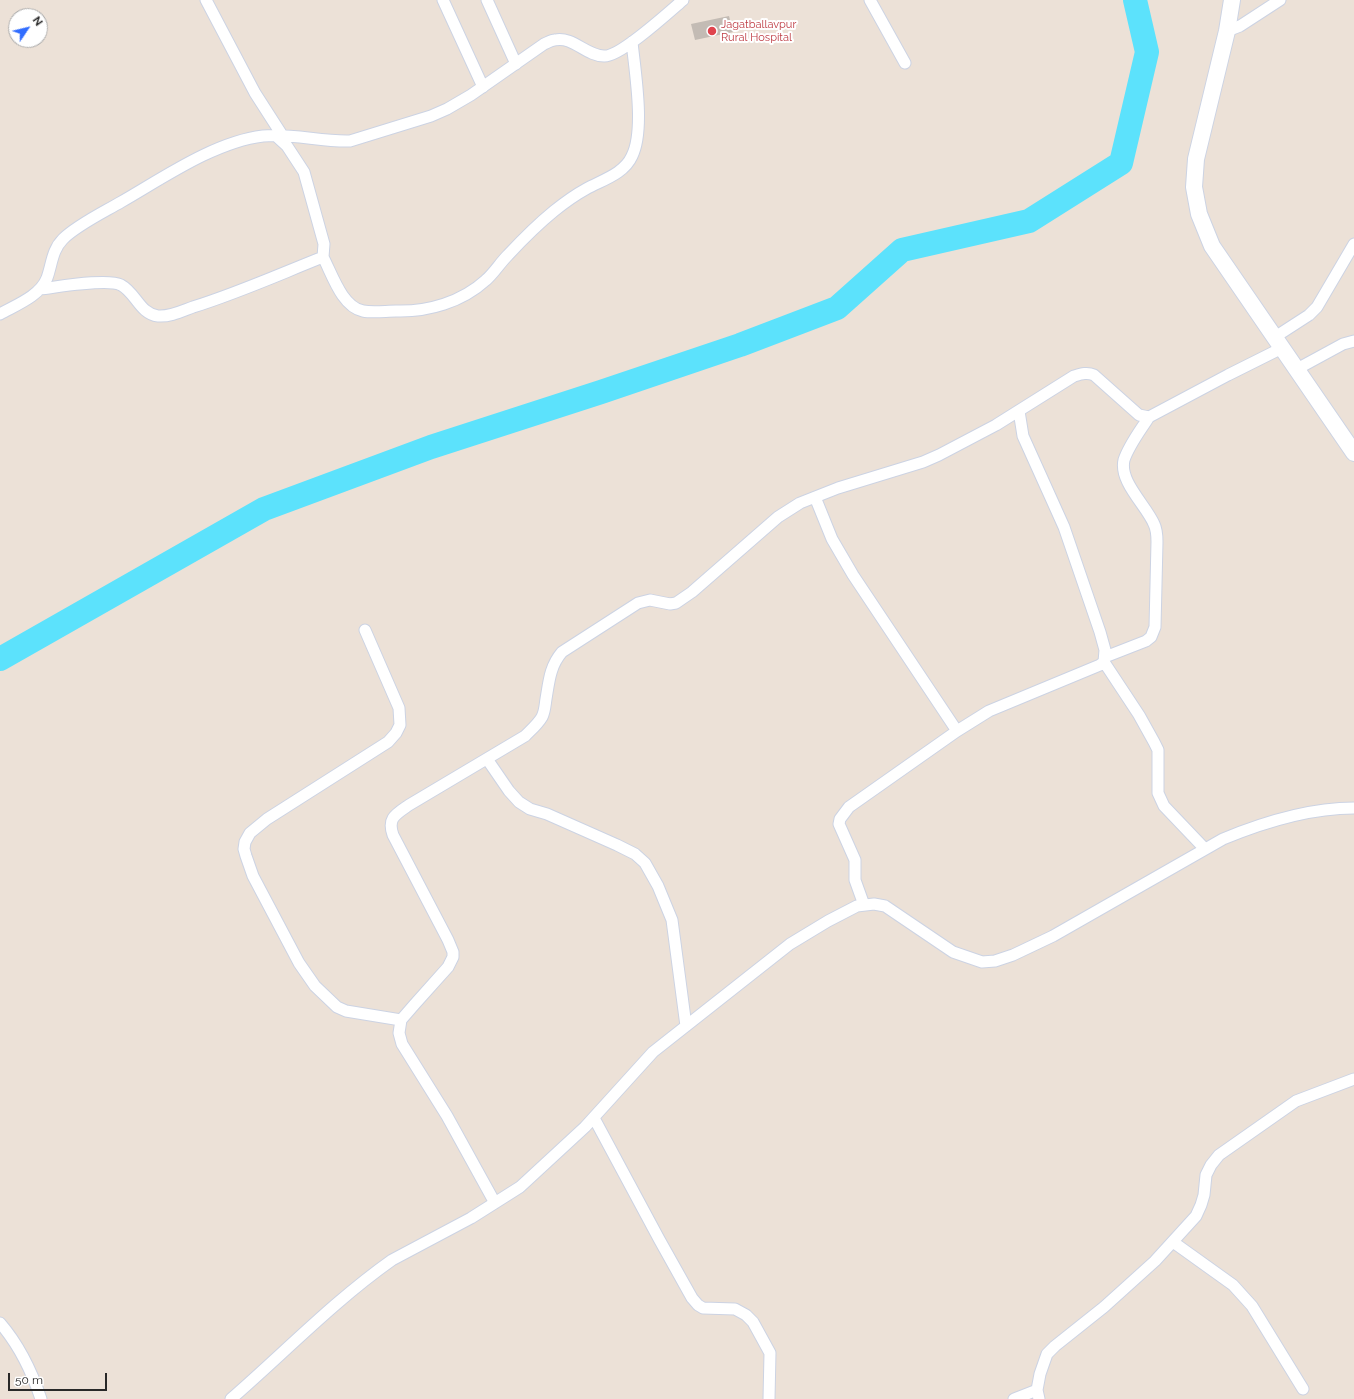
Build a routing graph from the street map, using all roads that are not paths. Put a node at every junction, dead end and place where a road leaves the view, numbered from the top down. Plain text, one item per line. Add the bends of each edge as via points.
1 (206, 0) edge
2 (443, 0) edge
3 (487, 0) edge
4 (683, 0) edge
5 (870, 0) edge
6 (1232, 0) edge
7 (1280, 0) edge
8 (1227, 31) junction
9 (632, 42) junction
10 (905, 63) dead end
11 (516, 64) junction
12 (483, 87) junction
13 (278, 135) junction
14 (1354, 244) edge
15 (323, 256) junction
16 (40, 289) junction
17 (0, 314) edge
18 (1354, 341) edge
19 (1278, 343) junction
20 (1297, 370) junction
21 (1019, 411) junction
22 (1149, 417) junction
23 (1354, 453) edge
24 (815, 497) junction
25 (365, 630) dead end
26 (1104, 659) junction
27 (957, 731) junction
28 (487, 759) junction
29 (1354, 808) edge
30 (1205, 849) junction
31 (864, 905) junction
32 (401, 1020) junction
33 (686, 1026) junction
34 (1354, 1079) edge
35 (594, 1118) junction
36 (495, 1203) junction
37 (1173, 1242) junction
38 (0, 1323) edge
39 (1303, 1389) dead end
40 (1038, 1395) edge
41 (41, 1399) edge
42 (231, 1399) edge
43 (769, 1399) edge
44 (1014, 1399) edge

1 - 13 street
2 - 12 street
3 - 11 street
4 - 9 street
5 - 10 street
6 - 8 main road
7 - 8 street via 1240,26
8 - 19 main road via 1196,159 1194,187 1199,214 1212,246
9 - 11 street via 610,56 603,56 593,54 565,40 556,39 544,44
9 - 15 street via 638,130 637,144 628,164 553,212 473,290 430,309 403,312 362,311 348,303
11 - 12 street
12 - 13 street via 431,116 350,141
13 - 15 street via 304,172 324,244
13 - 16 street via 236,142 194,160 86,222 62,239 53,255 47,279
14 - 19 street via 1317,307
15 - 16 street via 222,298 169,315 151,314 123,286 115,283
16 - 17 street
18 - 20 street via 1343,344
19 - 20 main road
19 - 22 street via 1228,375
20 - 23 main road
21 - 22 street via 1074,376 1085,373 1094,375 1139,415
21 - 24 street via 923,462
21 - 26 street via 1023,436 1064,527 1100,632 1105,650
22 - 26 street via 1128,449 1124,472 1156,529 1155,627 1151,637 1146,641
24 - 27 street via 832,539 853,575
24 - 28 street via 778,517 676,603 650,600 638,602 562,652 555,660 545,708 535,727
25 - 32 street via 400,708 400,725 396,733 388,742 267,819 250,833 244,849 253,876 315,986 346,1011
26 - 27 street via 1100,666 989,711
26 - 30 street via 1158,750 1158,793 1164,806
27 - 31 street via 849,807 840,819 840,827 855,860 855,880
28 - 32 street via 409,805 392,818 390,827 393,835 453,952 448,967
28 - 33 street via 519,802 530,809 618,845 645,863 672,920
29 - 30 street via 1316,810 1250,827
30 - 31 street via 1053,936 995,961 982,962 953,952 885,906
31 - 33 street via 828,921 790,944
32 - 36 street via 399,1033 402,1044 447,1116
33 - 35 street via 653,1052
34 - 37 street via 1296,1101 1219,1155 1206,1175 1204,1195 1196,1216
35 - 36 street via 520,1187
35 - 43 street via 692,1298 703,1308 735,1309 753,1322 770,1353
36 - 42 street via 392,1260 373,1274 340,1299
37 - 39 street via 1227,1280 1252,1306
37 - 40 street via 1104,1307 1047,1354 1043,1362
38 - 41 street via 26,1363
40 - 44 street

